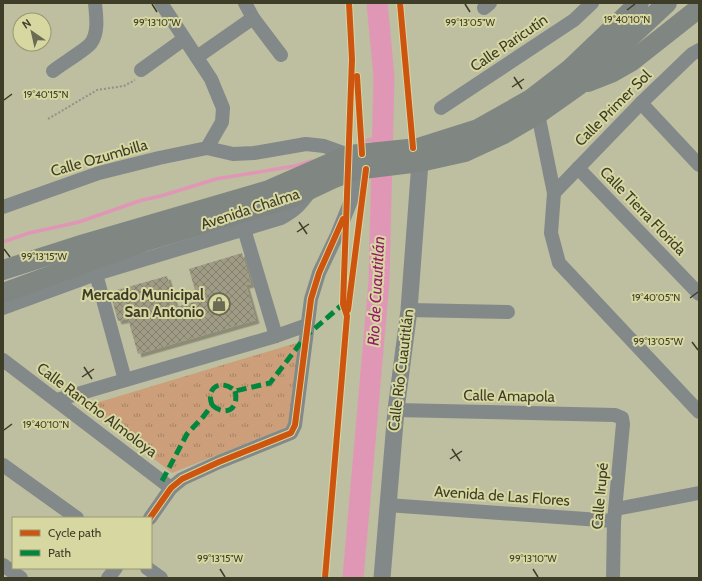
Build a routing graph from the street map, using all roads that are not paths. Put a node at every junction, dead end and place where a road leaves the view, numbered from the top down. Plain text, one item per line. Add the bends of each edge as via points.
1 (95, 3) edge
2 (160, 3) edge
3 (244, 3) edge
4 (592, 3) edge
5 (639, 3) edge
6 (666, 3) edge
7 (699, 8) edge
8 (253, 18) junction
9 (184, 39) junction
10 (699, 50) edge
11 (281, 55) dead end
12 (197, 57) junction
13 (141, 70) road end
14 (53, 71) dead end
15 (579, 85) junction
16 (642, 103) junction
17 (441, 108) dead end
18 (538, 114) junction
19 (207, 148) junction
20 (366, 159) junction
21 (420, 162) junction
22 (699, 165) edge
23 (578, 168) junction
24 (312, 188) junction
25 (554, 193) junction
26 (3, 207) edge
27 (244, 229) junction
28 (3, 270) edge
29 (96, 274) junction
30 (3, 293) edge
31 (699, 294) edge
32 (3, 308) edge
33 (409, 310) junction
34 (508, 312) dead end
35 (307, 326) junction
36 (276, 336) junction
37 (3, 360) edge
38 (125, 380) junction
39 (57, 400) junction
40 (396, 410) junction
41 (699, 412) edge
42 (622, 418) joint
43 (3, 465) edge
44 (171, 488) junction
45 (699, 493) edge
46 (387, 505) junction
47 (615, 515) junction
48 (76, 517) edge
49 (151, 517) edge
50 (3, 565) edge
51 (115, 569) edge
52 (148, 569) edge
53 (21, 578) edge
54 (108, 578) edge
55 (161, 578) edge
56 (382, 578) edge
57 (613, 578) edge

1 - 14 street via 96,28 91,44
2 - 9 street
3 - 8 street
4 - 17 street, Calle Paricutín via 574,20
5 - 20 main road, Avenida Chalma via 570,69 531,99 478,129 418,148
6 - 15 main road, Avenida Chalma
7 - 15 main road via 632,61 611,73
8 - 11 street
8 - 12 street
9 - 12 street
9 - 13 street
10 - 16 street, Calle Primer Sol
12 - 19 street via 211,79 223,108 222,122
15 - 18 main road, Avenida Chalma
16 - 22 street
16 - 23 street, Calle Primer Sol
18 - 21 main road, Avenida Chalma via 504,134 465,152
18 - 25 street
19 - 20 street via 233,154 254,154 306,144 324,146
19 - 26 street, Calle Ozumbilla via 99,173
20 - 21 main road, Avenida Chalma
20 - 24 main road, Avenida Chalma
20 - 28 main road, Avenida Chalma
20 - 35 street via 337,235 319,273 310,299
21 - 33 street, Calle Río Cuautitlán
23 - 25 street, Calle Primer Sol
23 - 31 street, Calle Tierra Florida
24 - 27 street via 294,211 281,218
24 - 30 main road, Avenida Chalma via 284,201 143,242
25 - 41 street via 551,233 559,263
27 - 29 street
27 - 36 street
29 - 32 street
29 - 38 street
33 - 34 street
33 - 40 street, Calle Río Cuautitlán
35 - 36 street
35 - 44 street via 295,425 291,433 192,474
36 - 38 street
37 - 39 street, Calle Rancho Almoloya
38 - 39 street
39 - 44 street, Calle Rancho Almoloya
40 - 42 street, Calle Amapola via 615,415
40 - 46 street, Calle Río Cuautitlán
42 - 47 street, Calle Irupé
43 - 48 street
44 - 49 street
45 - 47 street, Avenida de Las Flores
46 - 47 street, Avenida de Las Flores
46 - 56 street, Calle Río Cuautitlán
47 - 57 street, Calle Irupé
50 - 53 street
51 - 54 street
52 - 55 street

